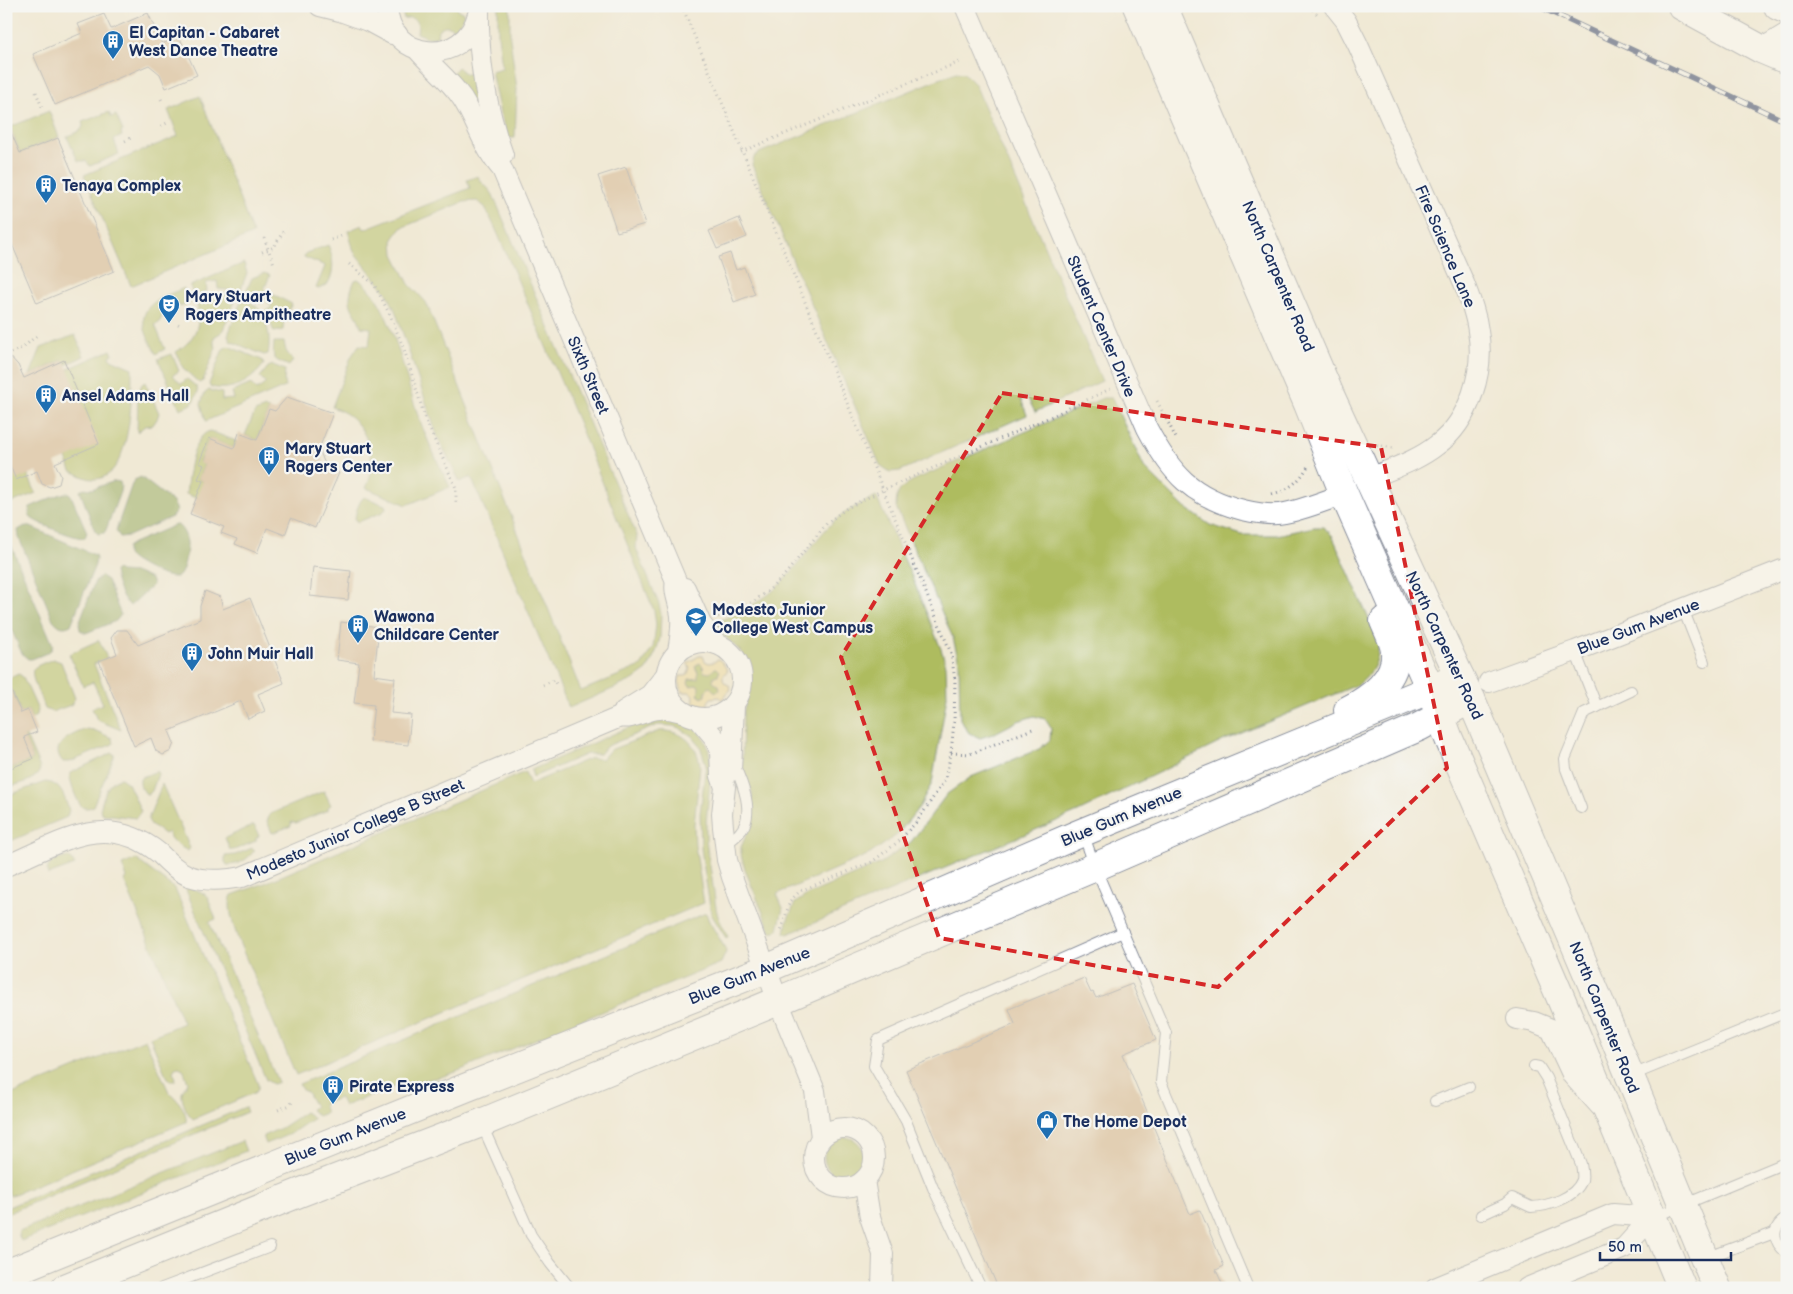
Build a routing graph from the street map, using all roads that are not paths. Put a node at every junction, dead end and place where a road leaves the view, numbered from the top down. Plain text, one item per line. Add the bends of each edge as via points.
1 (320, 6) edge
2 (387, 6) edge
3 (964, 6) edge
4 (1137, 6) edge
5 (1163, 6) edge
6 (1682, 6) edge
7 (1778, 6) edge
8 (479, 8) edge
9 (1787, 10) edge
10 (1328, 12) edge
11 (1787, 33) edge
12 (396, 34) junction
13 (417, 49) junction
14 (1761, 49) junction
15 (1787, 60) edge
16 (502, 169) junction
17 (1368, 479) junction
18 (1344, 494) junction
19 (1787, 568) edge
20 (676, 581) junction
21 (1683, 609) junction
22 (717, 644) junction
23 (1575, 651) junction
24 (678, 652) junction
25 (1704, 662) dead end
26 (666, 676) junction
27 (1473, 686) junction
28 (1430, 689) junction
29 (1631, 691) dead end
30 (734, 705) junction
31 (1597, 707) junction
32 (690, 715) junction
33 (620, 717) junction
34 (1440, 717) junction
35 (732, 760) junction
36 (1227, 772) junction
37 (725, 786) junction
38 (1581, 808) dead end
39 (1083, 833) junction
40 (725, 844) junction
41 (6, 866) edge
42 (1095, 867) junction
43 (1123, 932) junction
44 (766, 969) junction
45 (778, 1001) junction
46 (1787, 1012) edge
47 (1517, 1019) dead end
48 (1534, 1066) dead end
49 (1629, 1076) junction
50 (1469, 1087) dead end
51 (815, 1091) junction
52 (1436, 1101) dead end
53 (1609, 1116) junction
54 (481, 1123) junction
55 (844, 1127) junction
56 (821, 1137) junction
57 (1787, 1162) edge
58 (855, 1184) junction
59 (1682, 1204) junction
60 (1481, 1215) dead end
61 (1652, 1217) junction
62 (1787, 1218) edge
63 (1774, 1233) junction
64 (270, 1247) dead end
65 (1787, 1253) edge
66 (1705, 1258) junction
67 (6, 1274) edge
68 (68, 1287) edge
69 (162, 1288) edge
70 (570, 1288) edge
71 (882, 1288) edge
72 (981, 1288) edge
73 (1248, 1288) edge
74 (1435, 1288) edge
75 (1527, 1288) edge
76 (1682, 1288) edge
77 (1717, 1288) edge

1 - 12 street via 359,17
2 - 12 street
3 - 18 street, Student Center Drive via 1147,428 1164,459 1184,482 1199,492 1226,505 1256,513 1284,514
4 - 18 main road, North Carpenter Road
5 - 17 main road, North Carpenter Road
6 - 14 main road
7 - 9 main road
8 - 13 street via 476,23 458,45 431,52
8 - 16 street, Sixth Street via 482,69 488,105 503,155
10 - 17 street, Fire Science Lane via 1346,21 1358,45 1464,283 1479,332 1480,360 1475,384 1464,412 1450,434 1418,457
11 - 14 street
12 - 13 street, Sixth Street
13 - 16 street, Sixth Street via 460,95 493,159
14 - 15 main road
16 - 20 street, Sixth Street
17 - 27 main road, North Carpenter Road
18 - 28 main road, North Carpenter Road
18 - 36 main road via 1349,535 1392,641 1395,659 1391,672 1374,694 1361,703
19 - 21 street, Blue Gum Avenue
20 - 22 street, Sixth Street via 683,585 701,624
20 - 24 street, Sixth Street via 674,589 682,625
21 - 23 street, Blue Gum Avenue
21 - 25 lane
22 - 24 street via 695,642
22 - 30 street via 732,654 742,671 741,690
23 - 27 street, Blue Gum Avenue
23 - 31 lane
24 - 26 street via 671,659
26 - 32 street via 668,695 674,704
26 - 33 street, Modesto Junior College B Street via 650,695 624,710
27 - 28 main road, Blue Gum Avenue
27 - 34 main road, Blue Gum Avenue
27 - 49 main road, North Carpenter Road
28 - 34 main road, North Carpenter Road
28 - 36 main road, Blue Gum Avenue
29 - 31 lane
30 - 32 street via 717,716
30 - 35 street
31 - 38 lane via 1584,713 1565,760
32 - 33 street, Modesto Junior College B Street via 666,708 628,719
32 - 37 street via 717,743
33 - 41 street, Modesto Junior College B Street via 242,877 220,880 190,876 177,870 140,840 103,832 76,837
34 - 42 main road, Blue Gum Avenue
34 - 53 main road, North Carpenter Road
35 - 37 street via 730,779
35 - 40 lane via 746,794 746,808 743,828
36 - 39 main road, Blue Gum Avenue
37 - 40 street via 722,814
39 - 42 lane
39 - 44 main road, Blue Gum Avenue
40 - 44 street via 732,878
42 - 43 lane
42 - 45 main road, Blue Gum Avenue
43 - 72 lane via 878,1040 874,1066 906,1121 932,1188
43 - 73 lane via 1166,1033 1161,1082
44 - 45 street
44 - 67 main road, Blue Gum Avenue
45 - 51 street
45 - 54 main road, Blue Gum Avenue
46 - 49 lane
47 - 53 street via 1551,1029 1573,1076
48 - 60 lane via 1539,1067 1546,1078 1581,1164 1583,1178 1577,1189 1566,1198 1536,1207 1526,1206 1512,1198
49 - 59 main road, North Carpenter Road
50 - 52 lane
51 - 55 street
51 - 56 street
53 - 61 main road, North Carpenter Road
54 - 68 main road, Blue Gum Avenue
54 - 70 lane via 531,1235
55 - 56 street via 829,1130
55 - 58 street via 858,1130 865,1136 874,1153 870,1172
56 - 58 street via 813,1156 819,1176 831,1185
57 - 59 lane
58 - 71 street via 883,1254
59 - 61 lane
59 - 66 main road, North Carpenter Road
61 - 74 street via 1613,1214
61 - 75 street via 1624,1248
61 - 76 main road, North Carpenter Road
62 - 63 lane via 1778,1224
63 - 65 lane via 1777,1243
63 - 66 lane
64 - 69 lane
66 - 77 main road, North Carpenter Road

